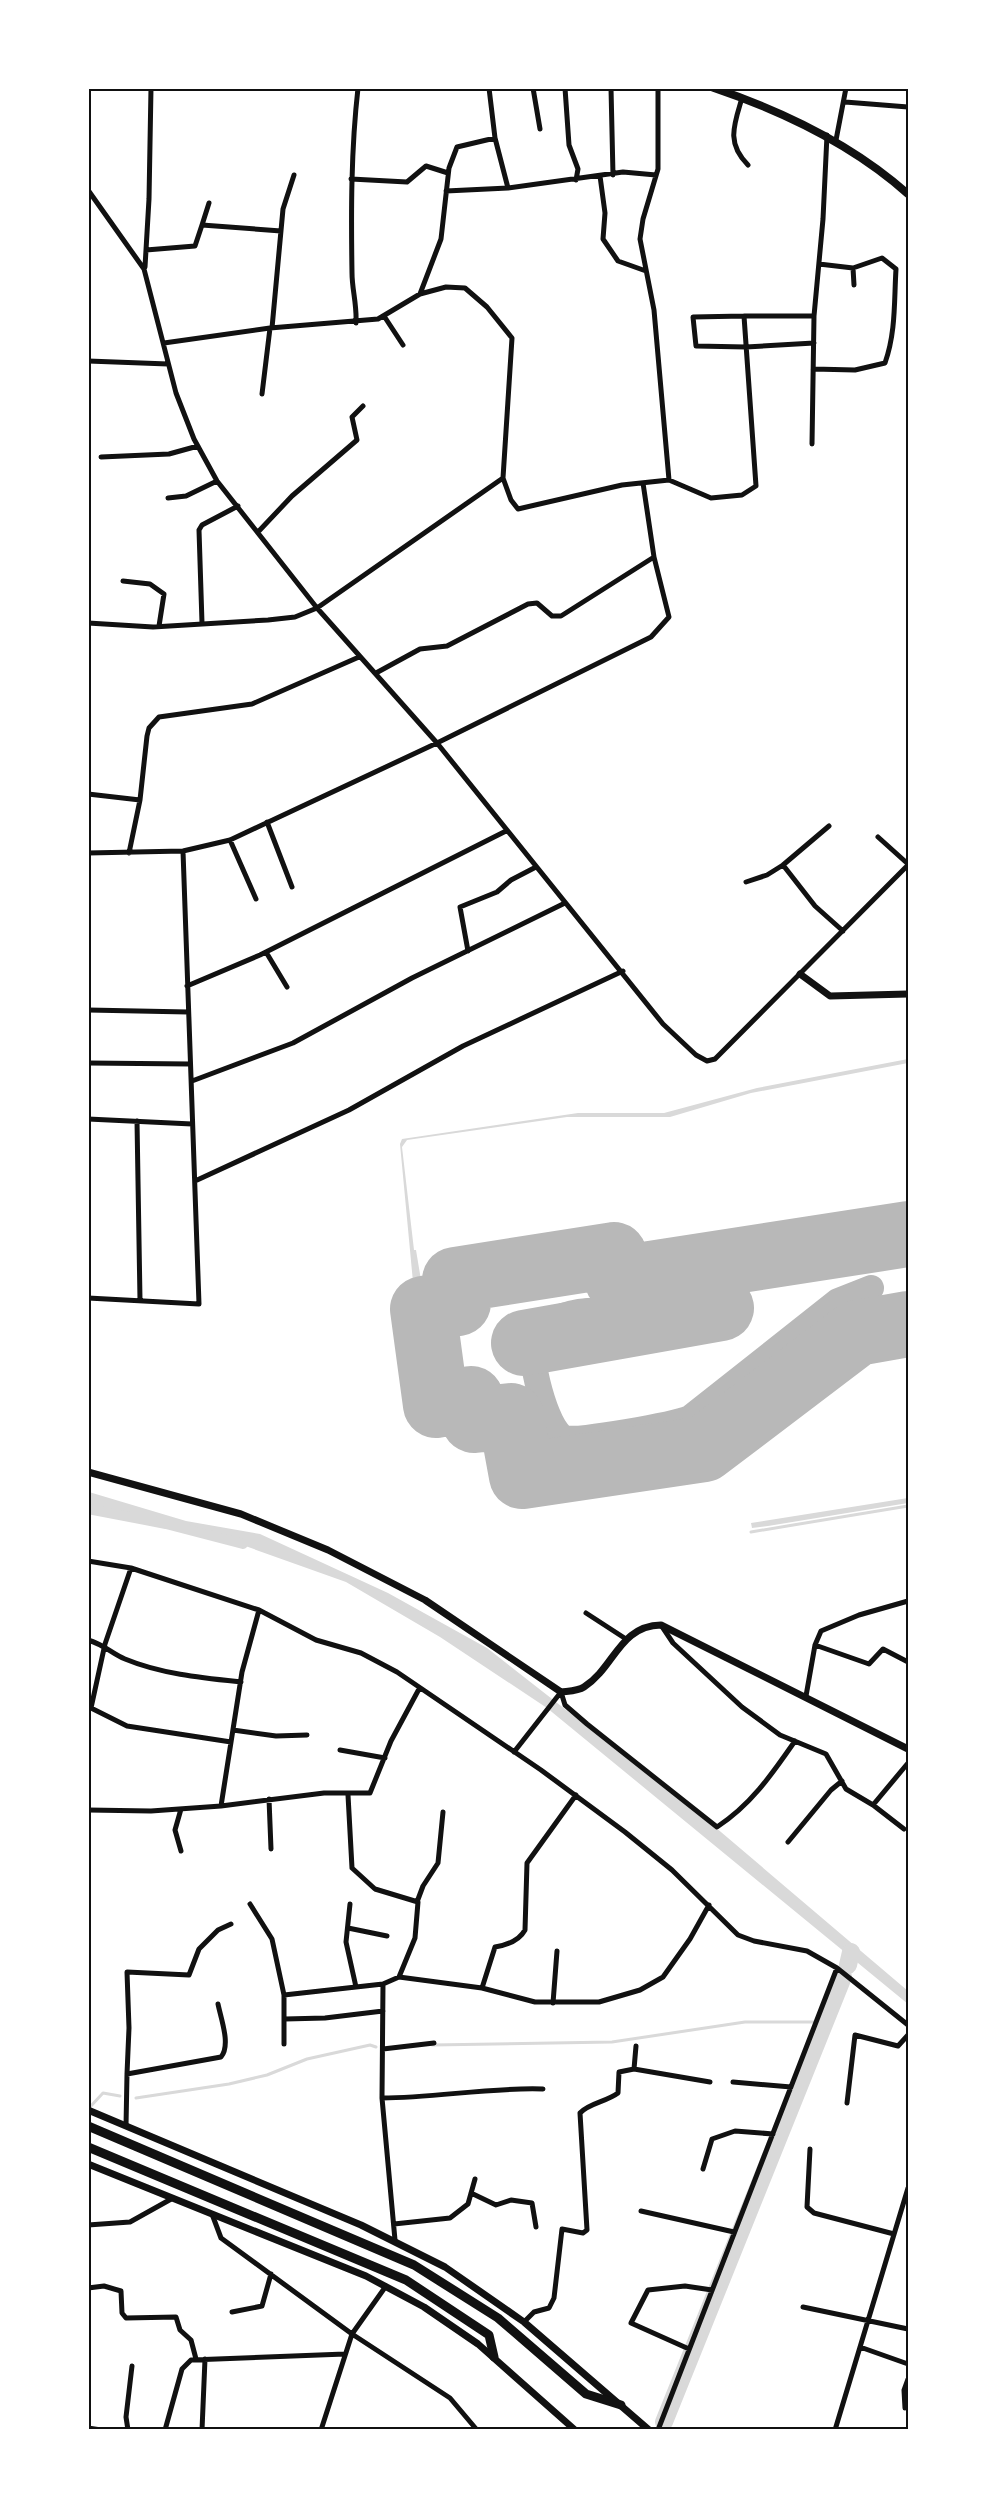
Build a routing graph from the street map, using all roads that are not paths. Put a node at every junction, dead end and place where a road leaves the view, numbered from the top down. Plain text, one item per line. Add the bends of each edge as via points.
1 (151, 88) edge
2 (358, 88) edge
3 (489, 88) edge
4 (533, 88) edge
5 (565, 88) edge
6 (611, 88) edge
7 (658, 88) edge
8 (714, 88) edge
9 (846, 88) edge
10 (742, 98) junction
11 (844, 102) junction
12 (909, 107) edge
13 (540, 129) dead end
14 (827, 135) junction
15 (495, 138) junction
16 (836, 140) junction
17 (748, 165) dead end
18 (448, 173) junction
19 (294, 175) dead end
20 (614, 175) junction
21 (600, 176) junction
22 (656, 176) junction
23 (351, 179) junction
24 (576, 180) junction
25 (508, 188) junction
26 (88, 190) edge
27 (446, 191) junction
28 (909, 194) edge
29 (209, 203) dead end
30 (202, 225) junction
31 (281, 231) junction
32 (146, 250) junction
33 (819, 264) junction
34 (144, 268) junction
35 (853, 268) junction
36 (646, 271) junction
37 (854, 285) dead end
38 (420, 294) junction
39 (384, 316) junction
40 (744, 316) junction
41 (814, 316) junction
42 (356, 323) junction
43 (271, 328) junction
44 (164, 343) junction
45 (813, 343) junction
46 (403, 345) dead end
47 (746, 347) junction
48 (88, 361) edge
49 (168, 364) junction
50 (813, 369) junction
51 (262, 394) dead end
52 (363, 406) dead end
53 (812, 444) dead end
54 (198, 446) junction
55 (101, 457) dead end
56 (503, 478) junction
57 (669, 480) junction
58 (217, 481) junction
59 (643, 483) junction
60 (168, 498) dead end
61 (238, 506) junction
62 (258, 532) junction
63 (654, 557) junction
64 (123, 581) dead end
65 (317, 608) junction
66 (88, 623) edge
67 (202, 623) junction
68 (159, 626) junction
69 (359, 657) junction
70 (376, 673) junction
71 (437, 743) junction
72 (88, 794) edge
73 (140, 801) junction
74 (267, 822) junction
75 (829, 826) dead end
76 (506, 831) junction
77 (878, 837) dead end
78 (230, 840) junction
79 (183, 851) junction
80 (88, 853) edge
81 (129, 853) junction
82 (783, 865) junction
83 (909, 865) edge
84 (536, 867) junction
85 (746, 882) dead end
86 (292, 887) dead end
87 (256, 899) dead end
88 (566, 903) junction
89 (843, 931) junction
90 (468, 951) junction
91 (266, 952) junction
92 (623, 971) junction
93 (800, 974) junction
94 (187, 986) junction
95 (287, 987) dead end
96 (909, 994) edge
97 (88, 1010) edge
98 (188, 1012) junction
99 (88, 1063) edge
100 (190, 1064) junction
101 (192, 1081) junction
102 (88, 1119) edge
103 (138, 1121) junction
104 (192, 1124) junction
105 (195, 1181) junction
106 (88, 1298) edge
107 (140, 1300) junction
108 (88, 1472) edge
109 (88, 1561) edge
110 (131, 1568) junction
111 (909, 1601) edge
112 (259, 1610) junction
113 (586, 1613) dead end
114 (661, 1625) junction
115 (626, 1639) junction
116 (88, 1640) edge
117 (105, 1644) junction
118 (815, 1645) junction
119 (909, 1662) edge
120 (241, 1682) junction
121 (419, 1689) junction
122 (561, 1692) junction
123 (806, 1696) junction
124 (90, 1708) edge
125 (233, 1730) junction
126 (307, 1735) dead end
127 (795, 1741) junction
128 (231, 1742) junction
129 (909, 1749) edge
130 (340, 1750) dead end
131 (514, 1752) junction
132 (385, 1758) junction
133 (909, 1763) edge
134 (842, 1781) junction
135 (348, 1794) junction
136 (576, 1795) junction
137 (269, 1799) junction
138 (873, 1805) junction
139 (220, 1806) junction
140 (181, 1809) junction
141 (88, 1810) edge
142 (443, 1812) dead end
143 (904, 1829) dead end
144 (788, 1842) dead end
145 (271, 1850) dead end
146 (181, 1851) dead end
147 (417, 1902) junction
148 (250, 1904) dead end
149 (350, 1904) dead end
150 (710, 1905) junction
151 (231, 1923) dead end
152 (348, 1928) junction
153 (387, 1936) dead end
154 (557, 1951) dead end
155 (837, 1968) junction
156 (399, 1977) junction
157 (383, 1984) junction
158 (356, 1987) junction
159 (482, 1988) junction
160 (284, 1995) junction
161 (553, 2003) junction
162 (218, 2004) dead end
163 (383, 2011) junction
164 (285, 2019) junction
165 (909, 2025) edge
166 (909, 2035) edge
167 (434, 2043) dead end
168 (284, 2044) dead end
169 (636, 2046) dead end
170 (383, 2049) junction
171 (634, 2069) junction
172 (127, 2074) junction
173 (710, 2082) dead end
174 (733, 2082) dead end
175 (791, 2087) junction
176 (543, 2089) dead end
177 (382, 2098) junction
178 (847, 2103) dead end
179 (88, 2110) edge
180 (88, 2126) edge
181 (126, 2126) junction
182 (773, 2134) junction
183 (88, 2148) edge
184 (810, 2149) dead end
185 (88, 2164) edge
186 (703, 2169) dead end
187 (475, 2179) dead end
188 (909, 2188) edge
189 (471, 2193) junction
190 (174, 2197) junction
191 (907, 2198) edge
192 (640, 2211) dead end
193 (212, 2214) junction
194 (394, 2224) junction
195 (88, 2225) edge
196 (536, 2227) dead end
197 (734, 2232) junction
198 (894, 2234) junction
199 (394, 2240) junction
200 (271, 2274) junction
201 (386, 2286) junction
202 (88, 2288) edge
203 (712, 2290) junction
204 (803, 2307) dead end
205 (232, 2312) dead end
206 (868, 2319) junction
207 (524, 2322) junction
208 (909, 2329) edge
209 (352, 2334) junction
210 (860, 2347) junction
211 (689, 2349) junction
212 (345, 2354) junction
213 (494, 2357) junction
214 (196, 2359) junction
215 (205, 2359) junction
216 (909, 2364) edge
217 (132, 2366) dead end
218 (909, 2379) edge
219 (621, 2405) junction
220 (905, 2408) dead end
221 (88, 2428) edge
222 (101, 2430) edge
223 (128, 2430) edge
224 (165, 2430) edge
225 (202, 2430) edge
226 (321, 2430) edge
227 (477, 2430) edge
228 (576, 2430) edge
229 (649, 2430) edge
230 (658, 2430) edge
231 (835, 2430) edge

1 - 32 street
2 - 23 street
3 - 15 street
4 - 13 street
5 - 24 street via 572,158 578,169
6 - 20 street
7 - 22 street
8 - 10 main road
9 - 11 street
10 - 14 main road
10 - 17 street via 733,129 736,153
11 - 12 street
11 - 16 street
14 - 16 main road
14 - 33 street
15 - 18 street via 457,147
15 - 25 street
16 - 28 main road
18 - 23 street via 426,166 406,182
18 - 27 street
19 - 31 street via 283,209
20 - 21 street
20 - 22 street via 633,172
21 - 24 street
21 - 36 street via 605,213 603,239 618,261
22 - 36 street via 640,239
23 - 42 street
24 - 25 street
25 - 27 street
26 - 34 street
27 - 38 street via 441,239
29 - 30 street
30 - 31 street
30 - 32 street via 195,246
31 - 43 street
32 - 34 street
33 - 35 street
33 - 41 street
34 - 44 street
35 - 37 street
35 - 50 street via 882,258 896,269 896,315 885,363 855,370
36 - 57 street via 654,310
38 - 39 street
38 - 56 street via 446,287 465,288 487,306 512,338
39 - 42 street
39 - 46 street
40 - 41 street
40 - 47 street
40 - 47 street via 693,317 696,346
41 - 45 street
42 - 43 street
43 - 44 street
43 - 51 street
44 - 49 street
45 - 47 street
45 - 50 street
47 - 57 street via 756,486 742,495 711,498
48 - 49 street
49 - 54 street
50 - 53 street
52 - 62 street via 352,417 357,440 292,496
54 - 55 street via 169,454
54 - 58 street
56 - 59 street via 518,509
56 - 65 street
57 - 59 street
58 - 60 street via 186,496
58 - 61 street
59 - 63 street
61 - 62 street
61 - 67 street via 199,530
62 - 65 street
63 - 70 street via 561,616 552,616 537,603 528,604 447,646 425,647
63 - 71 street via 669,617 660,630
64 - 68 street via 150,584 164,594
65 - 67 street via 295,617
65 - 69 street
66 - 68 street
67 - 68 street
69 - 70 street
69 - 73 street via 252,704 159,717 147,736
70 - 71 street
71 - 74 street
71 - 76 street
72 - 73 street
73 - 81 street
74 - 78 street
74 - 86 street
75 - 82 street
76 - 84 street
76 - 91 street
77 - 83 street
78 - 79 street
78 - 87 street
79 - 81 street
79 - 94 street
80 - 81 street
82 - 85 street
82 - 89 street via 815,906
83 - 89 street
84 - 88 street
84 - 90 street via 497,892 460,906
88 - 90 street
88 - 92 street
89 - 93 street
90 - 101 street via 293,1043
91 - 94 street
91 - 95 street
92 - 93 street via 663,1024 707,1061 729,1047
92 - 105 street via 462,1046 349,1110
93 - 96 street via 830,996
94 - 98 street
97 - 98 street
98 - 100 street
99 - 100 street
100 - 101 street
101 - 104 street
102 - 103 street
103 - 104 street
103 - 107 street
104 - 105 street
105 - 107 street via 199,1304
106 - 107 street
108 - 122 street via 241,1514 328,1550 425,1600
109 - 110 street
110 - 112 street
110 - 117 street
111 - 118 street via 838,1623 821,1631
112 - 120 street
112 - 121 street via 316,1640 361,1653
113 - 115 street
114 - 115 street via 648,1626
114 - 123 street
114 - 127 street via 673,1644 742,1707 780,1735
115 - 122 street via 582,1688
116 - 117 street
117 - 120 street via 124,1659 192,1676
117 - 124 street
118 - 119 street via 869,1664 883,1649
118 - 123 street
120 - 125 street
121 - 131 street
121 - 132 street
122 - 127 street via 565,1705 717,1827 736,1815 764,1785
122 - 131 street
123 - 129 street
124 - 128 street via 127,1726
125 - 126 street via 276,1736
125 - 128 street
127 - 134 street via 825,1754
128 - 139 street
130 - 132 street
131 - 136 street
132 - 135 street via 370,1793
133 - 138 street
134 - 138 street via 846,1789
134 - 144 street
135 - 137 street
135 - 147 street via 352,1868 375,1889
136 - 150 street via 672,1869
136 - 159 street via 527,1863 525,1930 509,1944 495,1947
137 - 139 street
137 - 145 street
138 - 143 street
139 - 140 street
140 - 141 street
140 - 146 street via 175,1830
142 - 147 street via 438,1863
147 - 156 street via 415,1938
148 - 160 street via 270,1932
149 - 152 street
150 - 155 street via 738,1935 807,1951
150 - 161 street via 663,1977 640,1990 599,2002
151 - 172 street via 200,1949 189,1975 127,1972
152 - 153 street
152 - 158 street via 346,1942
154 - 161 street
155 - 165 street
155 - 175 street
156 - 157 street
156 - 159 street
157 - 158 street
157 - 163 street
158 - 160 street
159 - 161 street
160 - 164 street
162 - 172 street via 225,2045 220,2057
163 - 164 street
163 - 170 street
164 - 168 street
166 - 178 street via 898,2046 855,2036
167 - 170 street
169 - 171 street
170 - 177 street
171 - 173 street
171 - 207 street via 619,2072 618,2093 580,2113 587,2230 583,2233 562,2229 554,2298 549,2308 534,2312
172 - 181 street
174 - 175 street
175 - 182 street
176 - 177 street via 505,2088 425,2098
177 - 194 street
179 - 181 street
180 - 219 highway via 414,2265 498,2318 586,2394
181 - 199 street
182 - 186 street via 735,2131 712,2139
182 - 197 street
183 - 213 highway via 406,2280 489,2335
184 - 198 street via 807,2207 814,2213
185 - 190 street
187 - 189 street
188 - 191 street
189 - 194 street via 468,2204 450,2218
189 - 196 street via 496,2205 511,2200 532,2203
190 - 193 street
190 - 195 street via 130,2222
191 - 198 street
192 - 197 street
193 - 200 street via 221,2238
193 - 201 street
194 - 199 street
197 - 203 street
198 - 206 street
199 - 207 street via 445,2267
200 - 205 street via 262,2306
200 - 209 street
201 - 209 street
201 - 213 street via 424,2307
202 - 214 street via 104,2286 121,2291 122,2313 126,2318 176,2318 180,2330 191,2340
203 - 211 street
203 - 211 street via 685,2286 648,2290 631,2323
204 - 206 street
206 - 208 street
206 - 210 street
207 - 219 street
209 - 212 street
209 - 227 street via 450,2398
210 - 216 street
210 - 231 street
211 - 230 street
212 - 215 street
212 - 226 street
213 - 228 street
214 - 215 street
214 - 224 street via 182,2369
215 - 225 street
217 - 223 street
218 - 220 street via 904,2390
219 - 229 street
221 - 222 street

